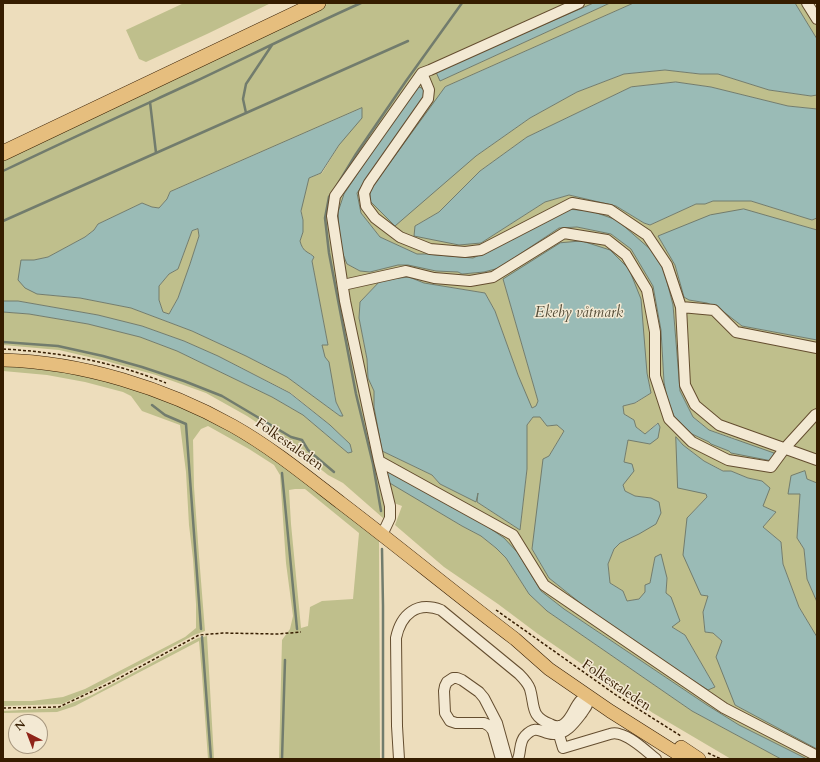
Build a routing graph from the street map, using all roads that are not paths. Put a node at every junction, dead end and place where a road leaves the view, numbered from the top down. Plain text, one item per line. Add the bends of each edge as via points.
1 (296, 3) edge
2 (318, 3) edge
3 (579, 3) edge
4 (807, 3) edge
5 (817, 19) edge
6 (422, 73) junction
7 (3, 142) edge
8 (3, 153) edge
9 (343, 286) junction
10 (682, 307) junction
11 (817, 348) edge
12 (3, 360) edge
13 (817, 414) edge
14 (785, 448) junction
15 (817, 460) edge
16 (379, 461) junction
17 (382, 535) junction
18 (591, 693) junction
19 (492, 722) junction
20 (559, 730) junction
21 (817, 756) edge
22 (399, 759) edge
23 (501, 759) edge
24 (507, 759) edge
25 (518, 759) edge
26 (656, 759) edge
27 (686, 759) edge
28 (699, 759) edge

1 - 7 highway
2 - 8 highway
3 - 6 lane
4 - 5 lane
6 - 9 lane via 335,196 332,216
6 - 10 lane via 429,90 428,99 364,193 366,206 375,218 400,237 430,249 465,252 480,250 572,203 610,210 647,235 668,265
9 - 14 lane via 406,271 434,278 470,281 493,277 564,234 607,240 626,255 647,290 655,332 655,376 669,419 692,442 728,460 771,467
9 - 16 lane
10 - 11 lane via 714,310 736,332
10 - 14 lane via 685,385 695,405 719,425
12 - 17 main road, Folkestaleden via 40,362 108,376 193,406 234,426 283,458
13 - 14 lane
14 - 15 lane
16 - 17 lane via 390,506 390,518
16 - 21 lane via 513,535 544,585 724,708
17 - 18 main road, Folkestaleden via 515,639 549,669
18 - 20 lane via 587,706 577,719 565,730
18 - 27 main road, Folkestaleden via 610,711
18 - 28 main road, Folkestaleden
19 - 19 lane via 450,721 445,714 444,691 447,682 457,678 468,683 484,698
19 - 23 lane
19 - 24 lane
20 - 22 lane via 541,720 536,714 530,690 519,674 441,610 422,607 405,616 396,638
20 - 25 lane via 554,734 538,730 526,734 521,742
20 - 26 lane via 563,748 616,733 630,739

